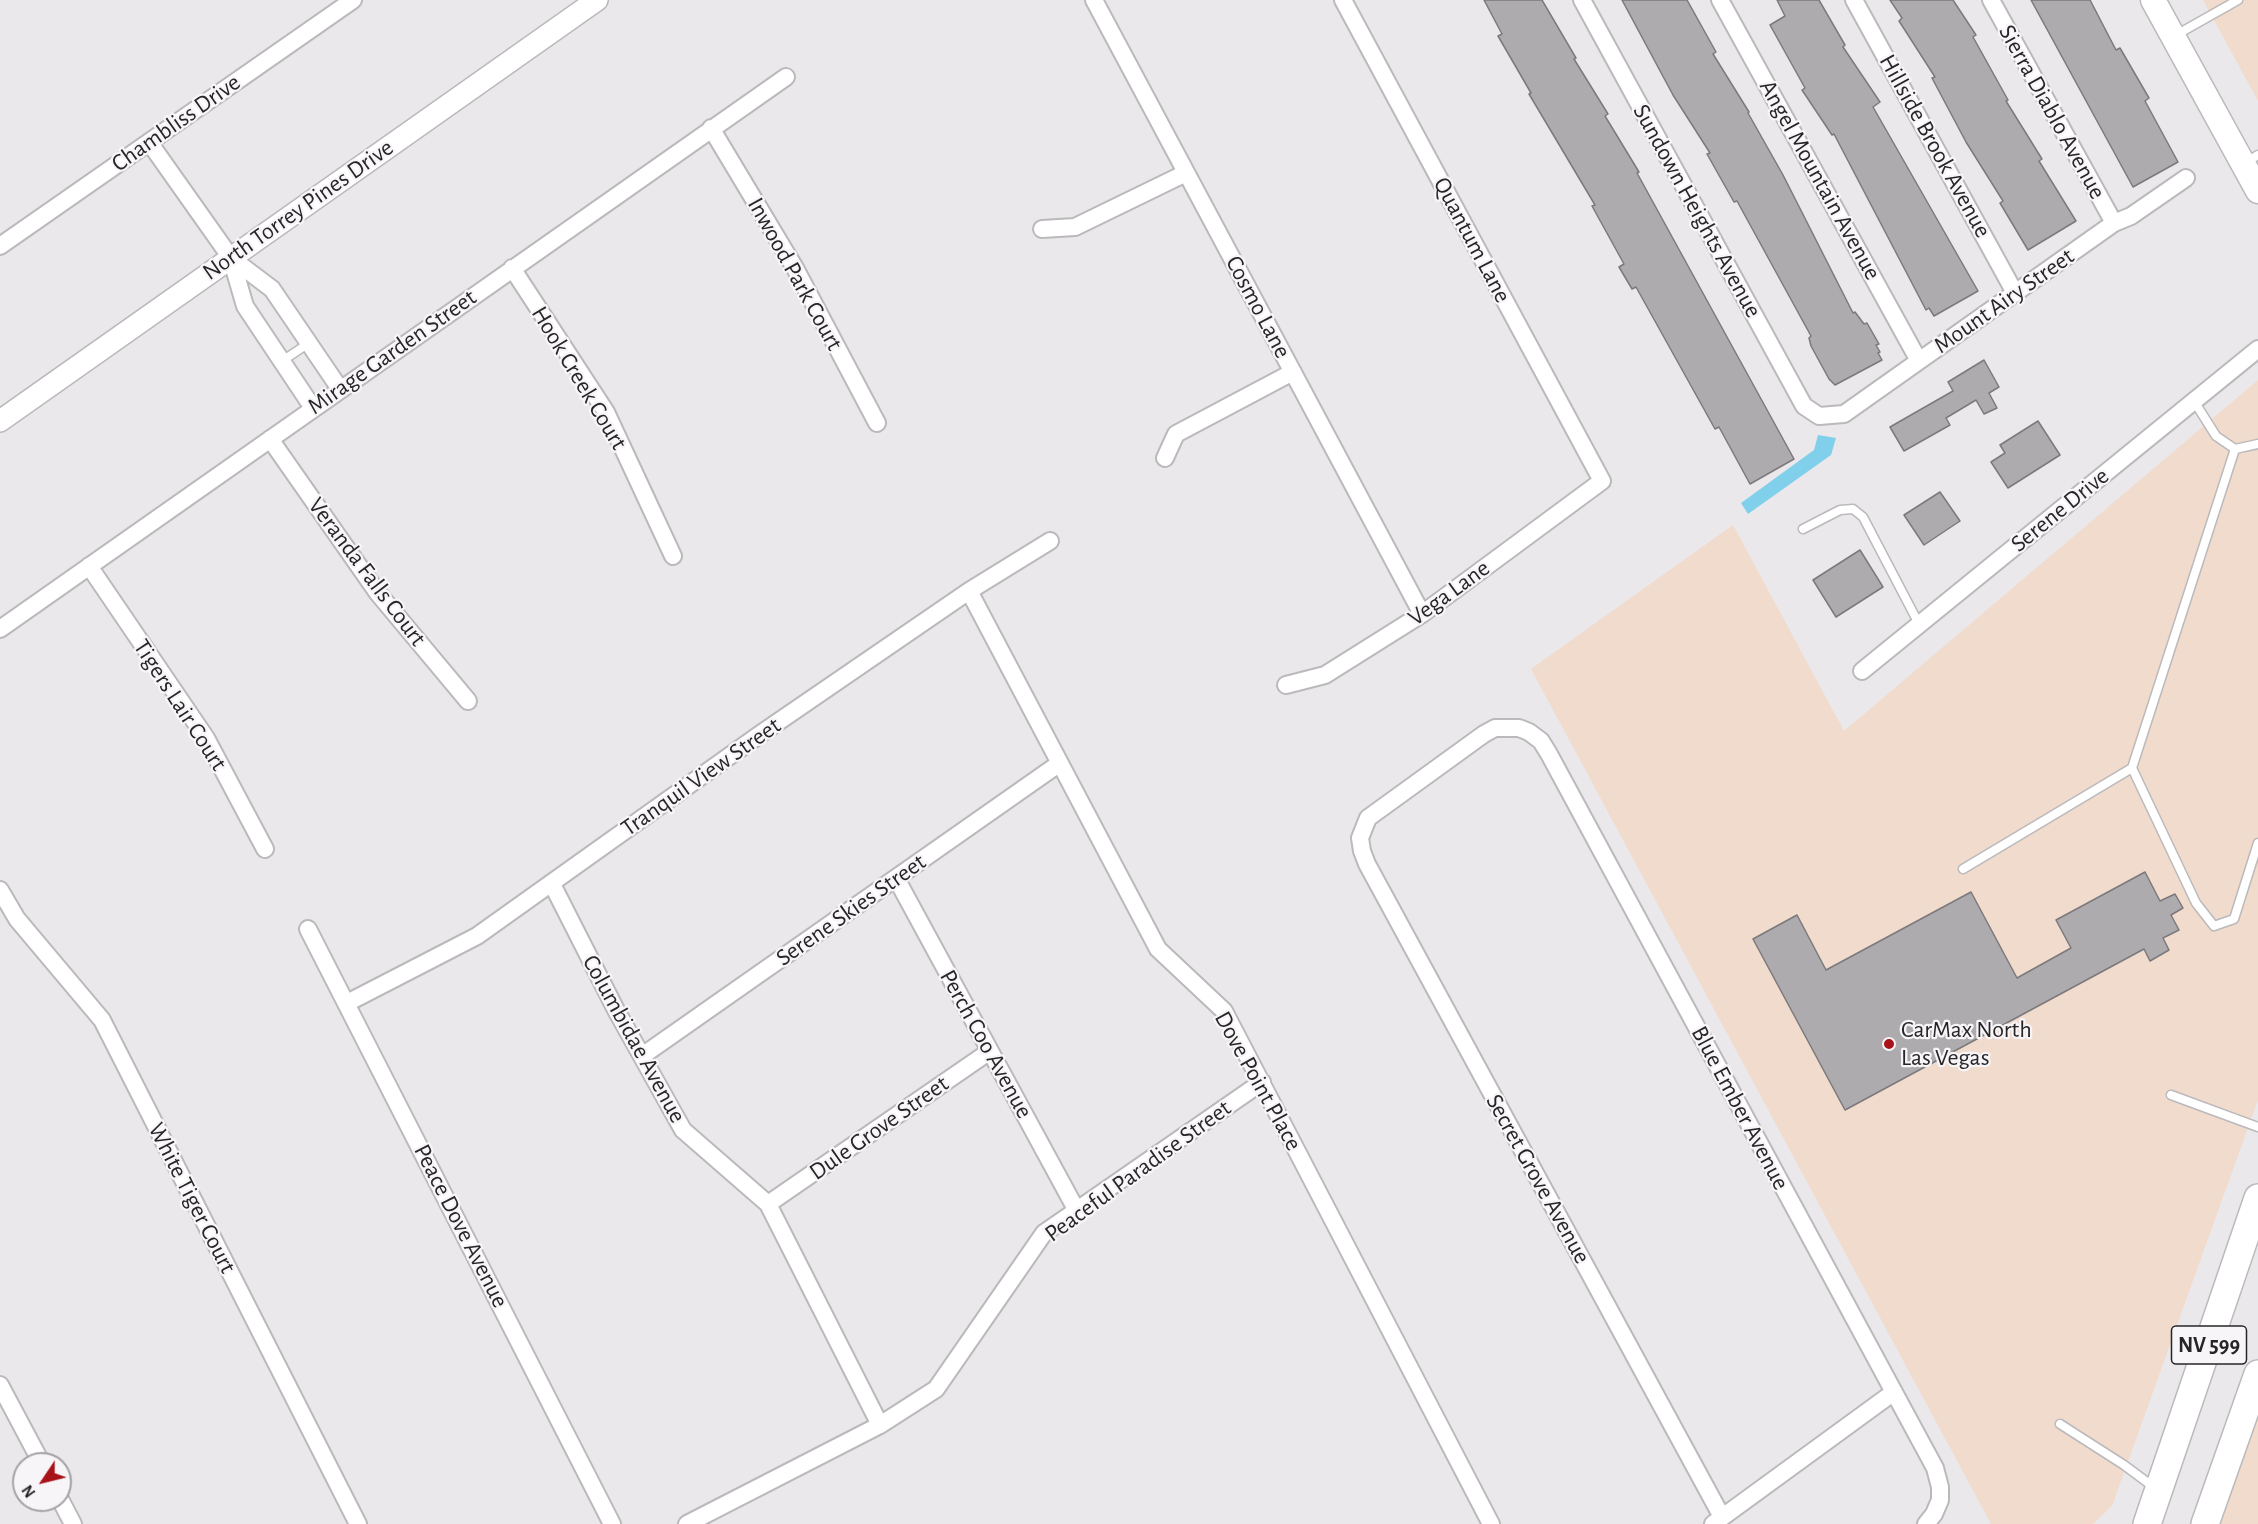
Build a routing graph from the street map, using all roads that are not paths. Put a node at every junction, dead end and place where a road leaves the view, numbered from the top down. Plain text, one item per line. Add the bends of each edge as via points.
1 (352, 0) edge
2 (597, 0) edge
3 (1094, 0) edge
4 (1343, 0) edge
5 (1582, 0) edge
6 (1720, 0) edge
7 (1854, 0) edge
8 (1991, 0) edge
9 (2153, 0) edge
10 (2238, 0) edge
11 (2173, 37) junction
12 (786, 77) dead end
13 (711, 128) junction
14 (149, 142) junction
15 (2251, 160) edge
16 (1186, 173) junction
17 (2187, 178) dead end
18 (2258, 191) edge
19 (2114, 223) junction
20 (1042, 229) dead end
21 (0, 246) edge
22 (231, 258) junction
23 (512, 268) junction
24 (2015, 293) junction
25 (309, 343) junction
26 (2258, 348) edge
27 (282, 361) junction
28 (1919, 361) junction
29 (1293, 372) junction
30 (340, 389) junction
31 (2194, 401) junction
32 (313, 408) junction
33 (1819, 416) joint
34 (0, 421) edge
35 (876, 423) dead end
36 (270, 439) junction
37 (2258, 444) edge
38 (2235, 448) junction
39 (1165, 458) dead end
40 (1602, 481) joint
41 (1803, 529) dead end
42 (1050, 541) dead end
43 (673, 555) dead end
44 (88, 567) junction
45 (969, 591) junction
46 (1422, 614) junction
47 (1919, 624) junction
48 (0, 629) edge
49 (1862, 671) dead end
50 (1286, 685) dead end
51 (468, 701) dead end
52 (1060, 763) junction
53 (2132, 768) junction
54 (1360, 838) joint
55 (2258, 843) edge
56 (265, 849) dead end
57 (1963, 869) dead end
58 (896, 878) junction
59 (552, 884) junction
60 (0, 890) edge
61 (308, 929) dead end
62 (347, 1002) junction
63 (990, 1051) junction
64 (642, 1056) junction
65 (1262, 1082) junction
66 (2171, 1095) dead end
67 (2258, 1127) edge
68 (2258, 1198) edge
69 (768, 1204) junction
70 (1077, 1210) junction
71 (2258, 1374) edge
72 (0, 1385) edge
73 (1894, 1392) junction
74 (2060, 1424) dead end
75 (880, 1425) junction
76 (36, 1452) edge
77 (2160, 1491) junction
78 (1718, 1521) edge
79 (358, 1524) edge
80 (612, 1524) edge
81 (687, 1524) edge
82 (1491, 1524) edge
83 (1926, 1524) edge
84 (2147, 1524) edge
85 (2205, 1524) edge

1 - 14 street, Chambliss Drive
2 - 22 street, North Torrey Pines Drive
3 - 16 street, Cosmo Lane
4 - 40 street, Quantum Lane
5 - 33 street, Sundown Heights Avenue via 1804,406
6 - 28 street, Angel Mountain Avenue
7 - 24 street, Hillside Brook Avenue
8 - 19 street, Sierra Diablo Avenue
9 - 11 main road
10 - 11 lane
11 - 15 main road
12 - 13 street, Mirage Garden Street
13 - 23 street, Mirage Garden Street
13 - 35 street, Inwood Park Court via 795,268
14 - 21 street, Chambliss Drive
14 - 22 street
15 - 18 main road
16 - 20 street via 1075,227
16 - 29 street, Cosmo Lane
17 - 19 street, Mount Airy Street
19 - 24 street, Mount Airy Street
22 - 25 street via 272,289
22 - 27 street via 245,306
22 - 34 street, North Torrey Pines Drive
23 - 30 street, Mirage Garden Street
23 - 43 street, Hook Creek Court via 606,412
24 - 28 street, Mount Airy Street
25 - 27 lane
25 - 30 street
26 - 31 street, Serene Drive
27 - 32 street
28 - 33 street, Mount Airy Street via 1844,414
29 - 39 street via 1176,434
29 - 46 street, Cosmo Lane
30 - 32 street, Mirage Garden Street
31 - 38 lane via 2216,436
31 - 47 street, Serene Drive
32 - 36 street, Mirage Garden Street
36 - 44 street, Mirage Garden Street
36 - 51 street, Veranda Falls Court via 377,592
37 - 38 lane
38 - 53 lane
40 - 46 street, Vega Lane
41 - 47 lane via 1840,510 1853,509 1863,517
42 - 45 street, Tranquil View Street
44 - 48 street, Mirage Garden Street
44 - 56 street, Tigers Lair Court via 206,738
45 - 52 street, Dove Point Place
45 - 59 street, Tranquil View Street
46 - 50 street, Vega Lane via 1324,675
47 - 49 street, Serene Drive
52 - 58 street, Serene Skies Street
52 - 65 street, Dove Point Place via 1158,950 1224,1011
53 - 55 lane via 2196,903 2214,926 2234,919
53 - 57 lane
54 - 73 street, Blue Ember Avenue via 1368,818 1379,809 1495,728 1519,728 1541,741
54 - 78 street, Secret Grove Avenue via 1367,864
58 - 63 street, Perch Coo Avenue
58 - 64 street, Serene Skies Street
59 - 62 street, Tranquil View Street via 477,936
59 - 64 street, Columbidae Avenue
60 - 79 street, White Tiger Court via 17,919 102,1020
61 - 62 street, Peace Dove Avenue
62 - 80 street, Peace Dove Avenue
63 - 69 street, Dule Grove Street
63 - 70 street, Perch Coo Avenue
64 - 69 street, Columbidae Avenue via 683,1130
65 - 70 street, Peaceful Paradise Street
65 - 82 street, Dove Point Place
66 - 67 lane
68 - 77 main road, NV 599
69 - 75 street, Columbidae Avenue
70 - 75 street, Peaceful Paradise Street via 1044,1233 936,1389
71 - 85 main road, NV 599
72 - 76 street
73 - 78 street
73 - 83 street, Blue Ember Avenue via 1935,1468 1941,1487 1940,1500
74 - 77 lane
75 - 81 street, Peaceful Paradise Street
77 - 84 main road, NV 599

